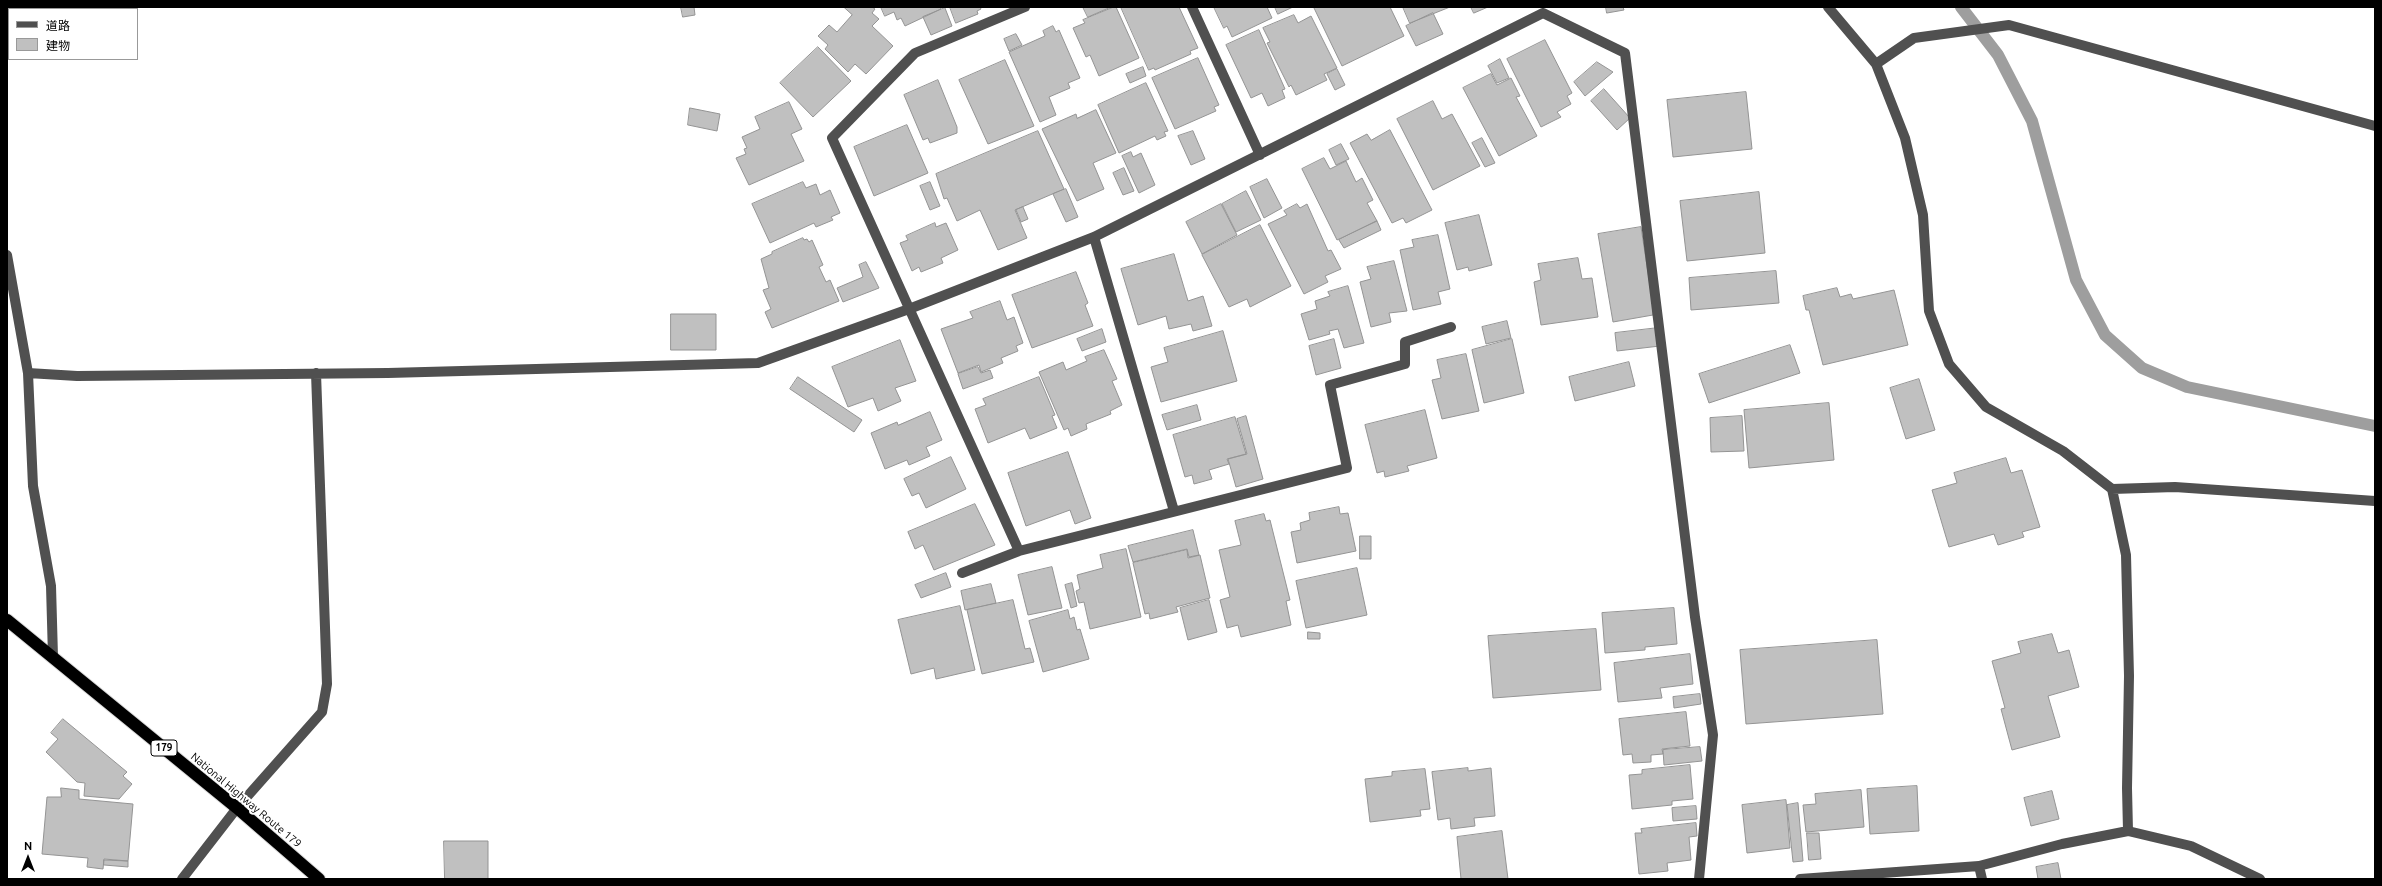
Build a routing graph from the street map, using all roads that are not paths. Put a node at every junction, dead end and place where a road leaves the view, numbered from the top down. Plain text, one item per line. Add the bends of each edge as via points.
1 (1025, 7) edge
2 (1192, 7) edge
3 (1828, 7) edge
4 (1544, 10) edge
5 (1876, 64) junction
6 (2375, 126) edge
7 (1260, 155) junction
8 (1094, 237) junction
9 (7, 255) edge
10 (909, 308) junction
11 (1451, 328) dead end
12 (28, 373) junction
13 (316, 373) junction
14 (2112, 489) junction
15 (2375, 501) edge
16 (1174, 511) junction
17 (1019, 551) junction
18 (962, 573) dead end
19 (7, 620) edge
20 (53, 657) junction
21 (237, 808) junction
22 (2128, 831) junction
23 (1979, 866) junction
24 (182, 879) edge
25 (319, 879) edge
26 (1698, 879) edge
27 (1800, 879) edge
28 (1982, 879) edge
29 (2260, 879) edge

1 - 10 street via 915,53 832,138
2 - 7 street
3 - 5 street
4 - 7 street
4 - 26 street via 1625,53 1695,617 1713,735
5 - 6 street via 1914,38 2009,25
5 - 14 street via 1905,138 1923,215 1929,311 1949,364 1986,407 2064,450
7 - 8 street
8 - 10 street
8 - 16 street
9 - 12 street
10 - 13 street via 758,363
10 - 17 street
11 - 16 street via 1405,342 1405,364 1330,385 1347,468
12 - 13 street via 77,376
12 - 20 street via 33,486 51,586
13 - 21 street via 327,684 325,698 322,712
14 - 15 street via 2175,487
14 - 22 street via 2126,555 2129,676
16 - 17 street
17 - 18 street
19 - 20 highway, National Highway Route 179 / 179
20 - 21 highway, National Highway Route 179 / 179
21 - 24 street
21 - 25 highway, National Highway Route 179 / 179
22 - 23 street via 2062,844
22 - 29 street via 2191,846
23 - 27 street
23 - 28 street

